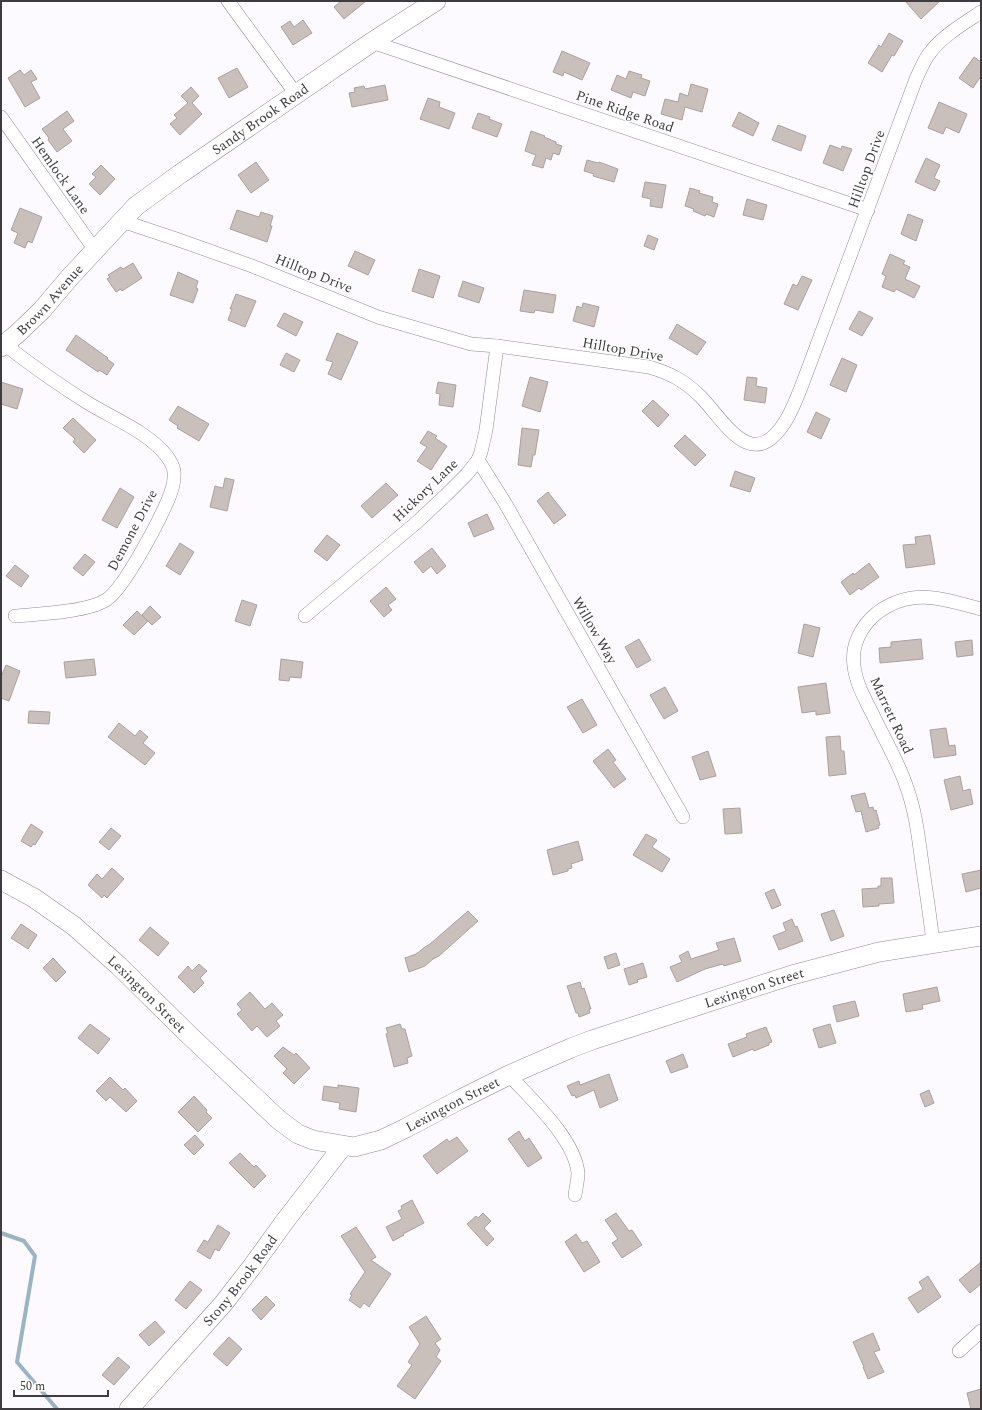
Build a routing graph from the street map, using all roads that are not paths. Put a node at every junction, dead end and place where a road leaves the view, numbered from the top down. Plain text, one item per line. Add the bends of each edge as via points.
1 (228, 1) edge
2 (436, 1) edge
3 (981, 12) edge
4 (372, 42) junction
5 (296, 94) junction
6 (1, 117) edge
7 (868, 210) junction
8 (122, 222) junction
9 (95, 250) junction
10 (3, 345) edge
11 (497, 346) junction
12 (478, 460) junction
13 (981, 610) edge
14 (15, 616) dead end
15 (304, 616) dead end
16 (683, 817) dead end
17 (1, 880) edge
18 (981, 936) edge
19 (933, 944) junction
20 (509, 1075) junction
21 (343, 1146) junction
22 (575, 1195) dead end
23 (981, 1331) edge
24 (959, 1351) dead end
25 (129, 1409) edge

1 - 5 street
2 - 4 street, Sandy Brook Road
3 - 7 street, Hilltop Drive via 938,43 929,53 916,79
4 - 5 street, Sandy Brook Road
4 - 7 street, Pine Ridge Road
5 - 8 street, Sandy Brook Road via 155,191 136,206
6 - 9 street, Hemlock Lane
7 - 11 street, Hilltop Drive via 796,401 777,432 770,440 760,444 742,441 727,428 701,397 666,372 649,367
8 - 9 street, Sandy Brook Road
8 - 11 street, Hilltop Drive via 245,263 378,317 471,344
9 - 10 street, Brown Avenue via 42,310
10 - 14 street, Demone Drive via 67,390 145,437 165,454 174,471 168,500 144,547 108,600 79,608
11 - 12 street, Hickory Lane via 486,430
12 - 15 street, Hickory Lane via 416,523
12 - 16 street, Willow Way
13 - 19 street, Marrett Road via 948,600 922,596 902,599 870,619 860,632 855,648 854,666 858,683 908,788
17 - 21 street, Lexington Street via 34,898 74,926 289,1128 313,1140
18 - 19 street, Lexington Street
19 - 20 street, Lexington Street via 879,952 792,976 571,1048
20 - 21 street, Lexington Street via 381,1140 354,1147
20 - 22 street via 555,1125 569,1149 578,1174
21 - 25 street, Stony Brook Road via 223,1304
23 - 24 street

